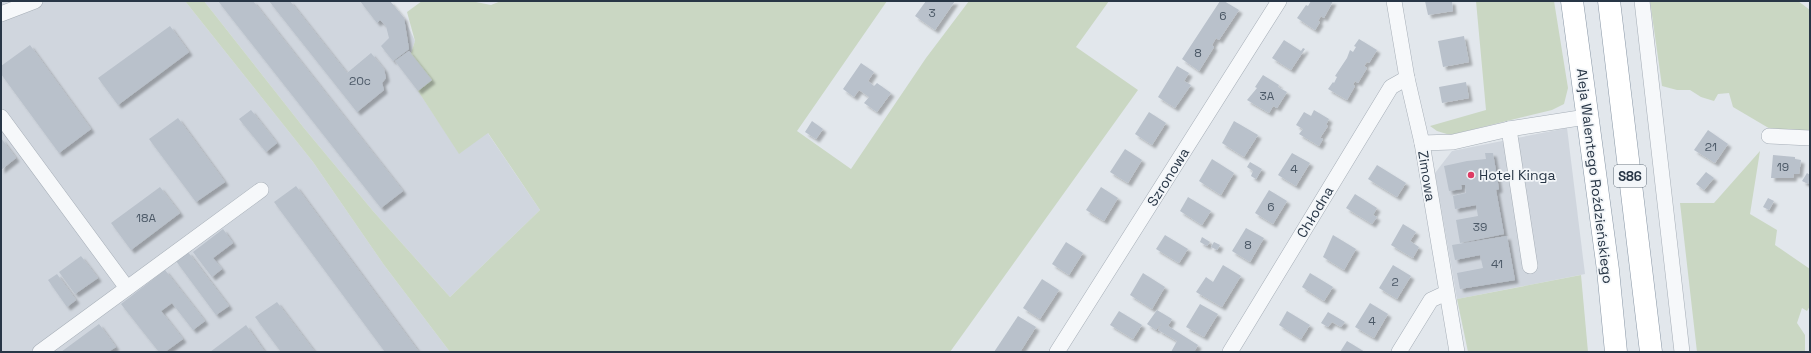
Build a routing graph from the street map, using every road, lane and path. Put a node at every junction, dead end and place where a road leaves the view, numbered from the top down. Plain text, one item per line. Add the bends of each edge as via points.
1 (35, 1) edge
2 (1279, 1) edge
3 (1394, 1) edge
4 (1572, 1) edge
5 (1609, 1) edge
6 (1642, 1) edge
7 (1, 14) edge
8 (1407, 78) junction
9 (1586, 117) junction
10 (1, 118) edge
11 (1509, 129) junction
12 (1769, 136) dead end
13 (1810, 138) edge
14 (1422, 143) junction
15 (260, 190) dead end
16 (1530, 266) dead end
17 (127, 288) junction
18 (1446, 293) junction
19 (40, 352) edge
20 (1057, 352) edge
21 (1230, 352) edge
22 (1400, 352) edge
23 (1457, 352) edge
24 (1616, 352) edge
25 (1650, 352) edge
26 (1682, 352) edge

1 - 7 street
2 - 20 street, Szronowa
3 - 8 street, Zimowa
4 - 9 highway, Aleja Walentego Roździeńskiego / S86
5 - 25 highway, S86
6 - 26 street
8 - 14 street, Zimowa
8 - 21 street, Chłodna via 1391,87
9 - 11 street
9 - 24 highway, Aleja Walentego Roździeńskiego / S86 via 1608,270
10 - 17 street
11 - 14 street via 1454,142
11 - 16 street
12 - 13 street
14 - 18 street, Zimowa
15 - 17 street
17 - 19 street
18 - 22 street via 1431,300
18 - 23 street, Zimowa

